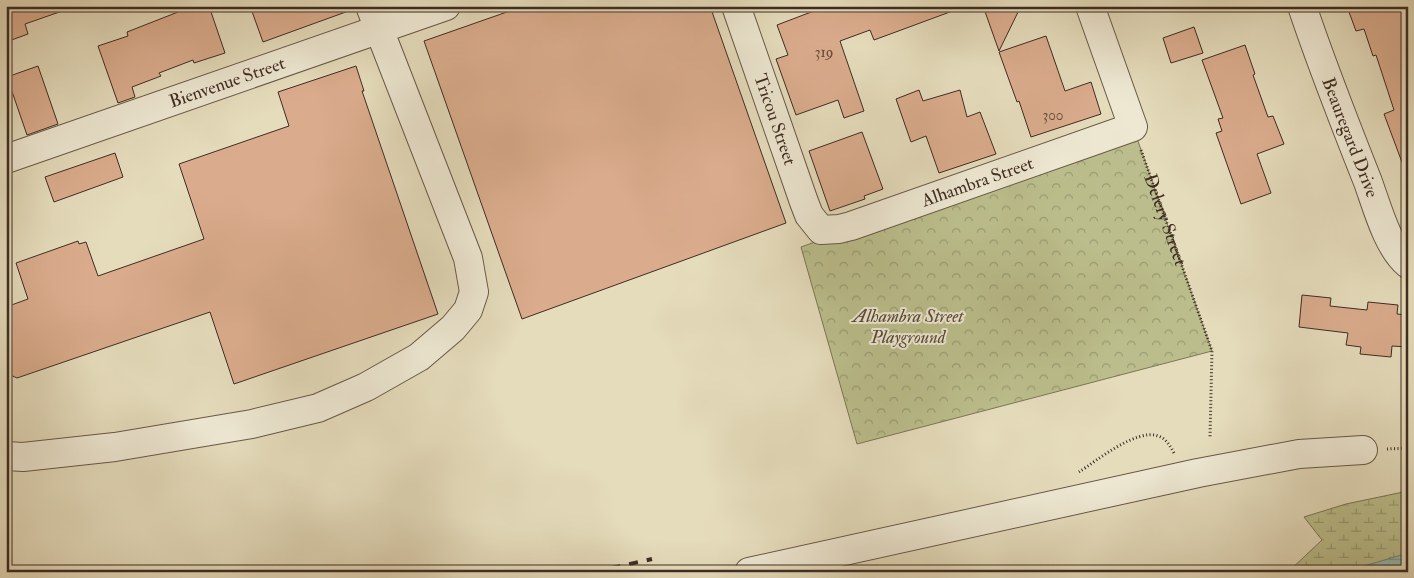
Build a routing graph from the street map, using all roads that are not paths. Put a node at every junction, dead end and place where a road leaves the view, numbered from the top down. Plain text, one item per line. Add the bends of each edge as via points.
1 (446, 6) edge
2 (736, 6) edge
3 (1090, 6) edge
4 (1302, 6) edge
5 (374, 18) edge
6 (7, 156) edge
7 (821, 230) joint
8 (1408, 264) edge
9 (1363, 450) dead end
10 (6, 456) edge
11 (749, 572) edge

1 - 5 street, Bienvenue Street
2 - 7 street, Tricou Street via 804,202
3 - 7 street, Alhambra Street via 1133,127 851,226
4 - 8 street, Beauregard Drive via 1382,221 1393,245
5 - 6 street, Bienvenue Street
5 - 10 street via 468,258 474,292 468,310 453,328 419,357 366,387 318,408 252,424 115,447
9 - 11 street via 1299,454 1198,473

